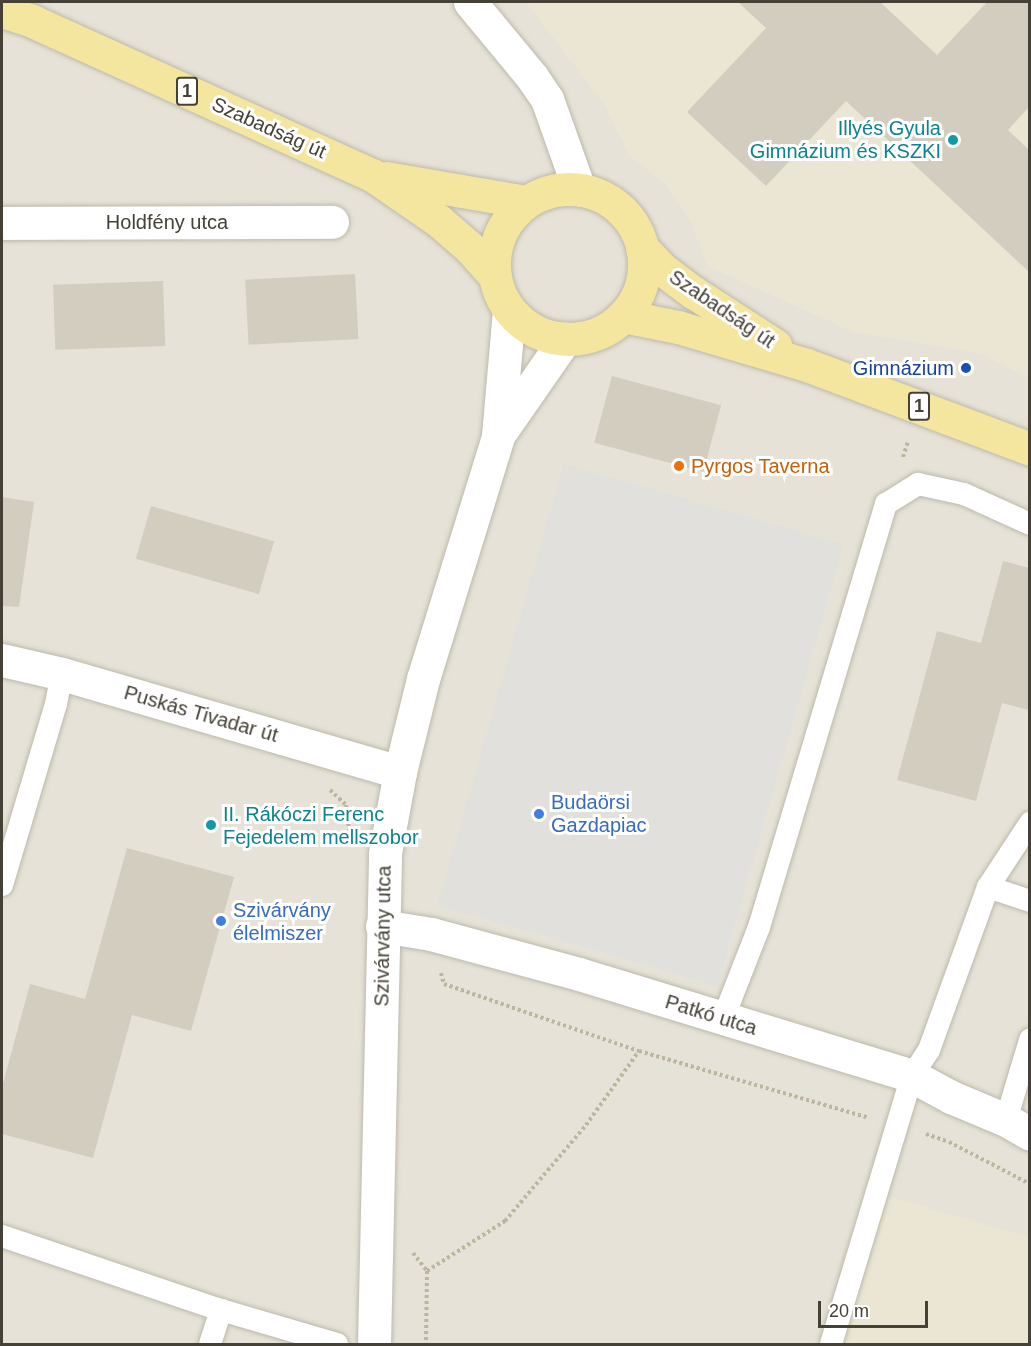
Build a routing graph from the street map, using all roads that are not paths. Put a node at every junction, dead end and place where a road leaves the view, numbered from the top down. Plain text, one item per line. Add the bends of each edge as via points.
1 (470, 2) edge
2 (2, 11) edge
3 (372, 175) junction
4 (579, 189) junction
5 (526, 202) junction
6 (332, 222) dead end
7 (2, 223) edge
8 (642, 248) junction
9 (494, 275) junction
10 (508, 311) junction
11 (623, 316) junction
12 (565, 339) junction
13 (807, 365) junction
14 (498, 436) junction
15 (1029, 449) edge
16 (1029, 524) edge
17 (2, 660) edge
18 (62, 674) junction
19 (400, 772) junction
20 (1029, 823) edge
21 (2, 885) edge
22 (988, 887) junction
23 (1029, 901) edge
24 (382, 926) junction
25 (723, 1019) junction
26 (1029, 1040) edge
27 (912, 1076) junction
28 (1018, 1127) edge
29 (2, 1236) edge
30 (221, 1310) junction
31 (210, 1344) edge
32 (337, 1344) edge
33 (374, 1344) edge
34 (831, 1344) edge

1 - 4 street via 547,99
2 - 3 main road, Szabadság út / 1 via 32,21
3 - 5 main road, Szabadság út / 1
3 - 9 main road, Szabadság út / 1 via 440,221
4 - 5 main road, Szabadság út / 1 via 541,194
4 - 8 main road, Szabadság út / 1 via 599,195 618,208 633,226
5 - 9 main road, Szabadság út / 1 via 506,222 495,248
6 - 7 street, Holdfény utca
8 - 11 main road, Szabadság út / 1 via 644,272 637,296
8 - 13 main road, Szabadság út / 1 via 693,292
9 - 10 main road, Szabadság út / 1
10 - 12 main road, Szabadság út / 1 via 548,337
10 - 14 street, Szivárvány utca
11 - 12 main road, Szabadság út / 1 via 586,337
11 - 13 main road, Szabadság út / 1 via 678,327
12 - 14 street, Szivárvány utca
13 - 15 main road, Szabadság út / 1
14 - 19 street, Szivárvány utca via 423,679
16 - 25 lane via 964,494 918,484 886,504 759,927
17 - 18 street, Puskás Tivadar út
18 - 19 street, Puskás Tivadar út
18 - 21 lane
19 - 24 street, Szivárvány utca via 385,853
20 - 22 lane
22 - 23 lane
22 - 27 lane via 928,1050
24 - 25 street, Patkó utca via 431,934 579,974
24 - 33 street, Szivárvány utca
25 - 27 street, Patkó utca
26 - 28 lane
27 - 28 street, Patkó utca
27 - 34 lane
29 - 30 lane
30 - 31 lane
30 - 32 lane

